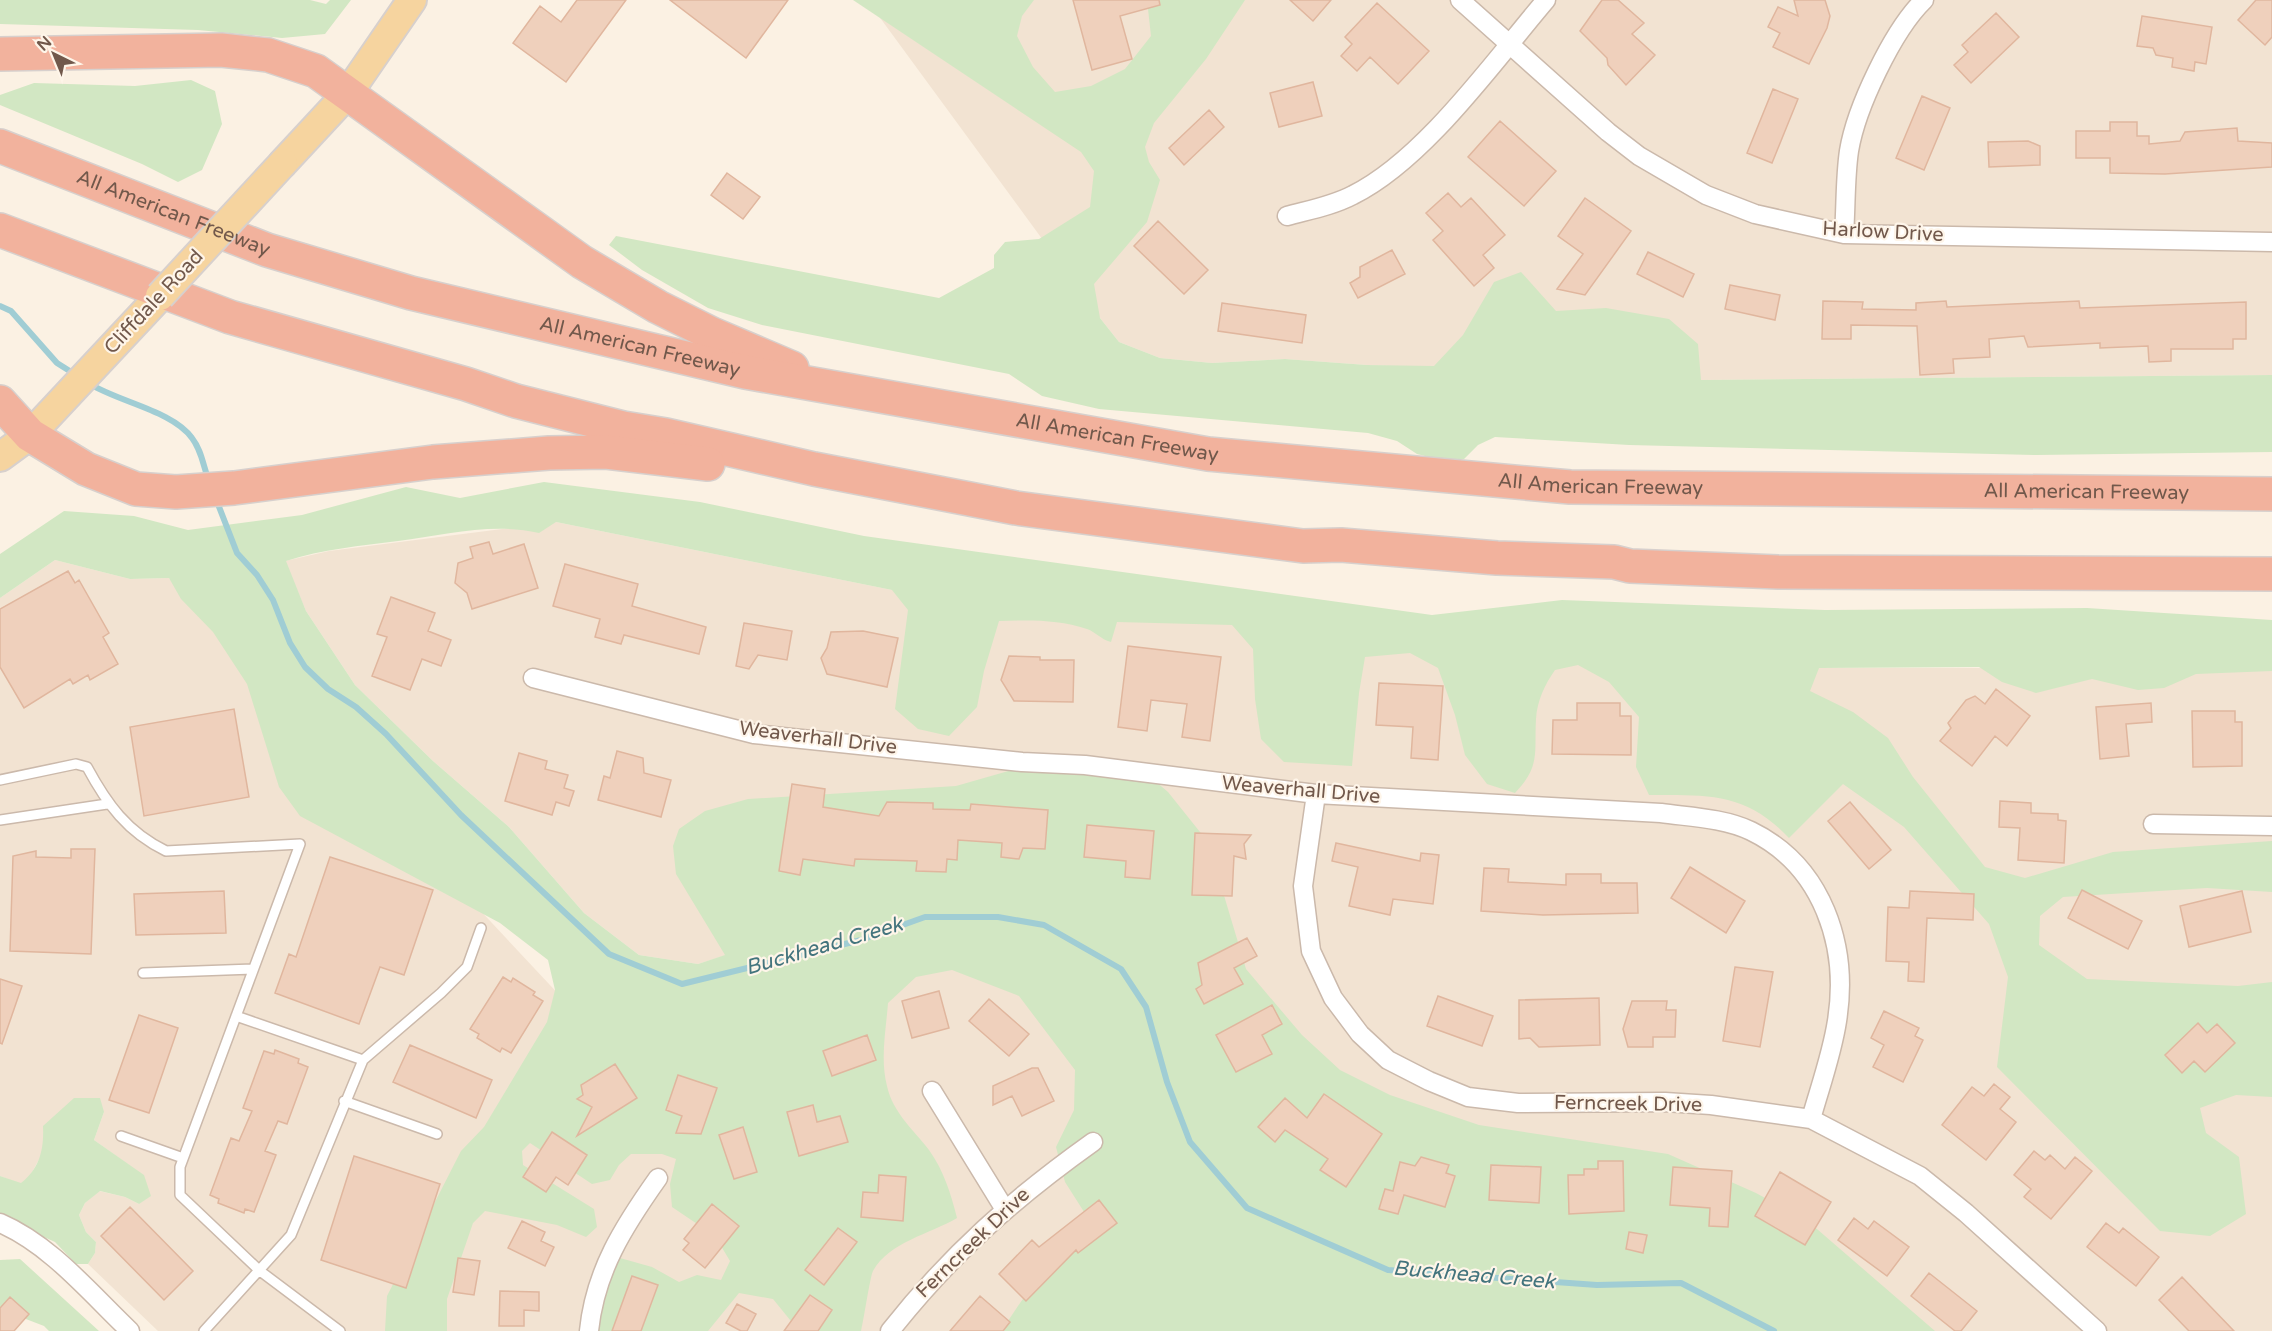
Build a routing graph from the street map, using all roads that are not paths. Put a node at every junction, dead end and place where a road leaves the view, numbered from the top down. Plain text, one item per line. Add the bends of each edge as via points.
1 (412, 0) edge
2 (1460, 0) edge
3 (1546, 0) edge
4 (1924, 0) edge
5 (1509, 44) junction
6 (0, 54) edge
7 (348, 93) junction
8 (0, 146) edge
9 (1287, 216) dead end
10 (0, 230) edge
11 (1845, 234) junction
12 (2272, 242) edge
13 (837, 390) junction
14 (0, 402) edge
15 (30, 435) junction
16 (0, 457) edge
17 (814, 469) junction
18 (2272, 494) edge
19 (2272, 574) edge
20 (533, 678) dead end
21 (0, 780) edge
22 (1316, 794) junction
23 (107, 804) junction
24 (0, 820) edge
25 (2153, 824) dead end
26 (2272, 826) edge
27 (482, 928) dead end
28 (253, 969) junction
29 (143, 973) dead end
30 (236, 1016) junction
31 (363, 1060) junction
32 (932, 1091) dead end
33 (344, 1101) junction
34 (1811, 1119) junction
35 (437, 1134) dead end
36 (121, 1136) dead end
37 (1093, 1142) dead end
38 (183, 1158) junction
39 (658, 1178) dead end
40 (1004, 1208) junction
41 (0, 1223) edge
42 (260, 1271) junction
43 (130, 1331) edge
44 (204, 1331) edge
45 (340, 1331) edge
46 (589, 1331) edge
47 (890, 1331) edge
48 (2097, 1331) edge

1 - 7 main road, Cliffdale Road
2 - 5 street, Harlow Drive
3 - 5 street
4 - 11 street via 1913,11 1874,76 1850,150
5 - 9 street via 1433,132 1396,168 1352,196
5 - 11 street, Harlow Drive via 1608,132 1683,183 1755,214
6 - 7 highway via 221,50 268,55 316,71
7 - 13 highway via 582,262 685,320
7 - 15 main road, Cliffdale Road, bridge
8 - 13 highway, All American Freeway via 267,250 411,293
10 - 17 highway via 230,317 294,337 516,401
11 - 12 street, Harlow Drive
13 - 18 highway, All American Freeway via 1208,454 1570,487
14 - 15 highway
15 - 16 main road, Cliffdale Road
15 - 17 highway via 110,481 136,489 176,492 433,462 579,451 743,468
17 - 19 highway via 1016,508 1304,546 1341,545 1497,558 1778,572
20 - 22 street, Weaverhall Drive via 754,734 1085,765
21 - 23 lane via 76,764 87,767
22 - 34 street, Ferncreek Drive via 1303,886 1311,951 1333,998 1360,1034 1388,1060 1468,1096 1518,1103 1665,1102
22 - 34 street, Weaverhall Drive via 1661,813 1750,830 1784,852 1803,871 1826,908 1837,942 1837,1022
23 - 24 lane
23 - 28 lane via 148,842 166,851 300,844
25 - 26 street
27 - 31 lane via 467,967
28 - 29 lane
28 - 30 lane
30 - 31 lane
30 - 38 lane
31 - 33 lane
32 - 40 street
33 - 35 lane
33 - 42 lane via 291,1235
34 - 48 street, Ferncreek Drive via 1920,1176
36 - 38 lane
37 - 40 street, Ferncreek Drive
38 - 42 lane via 180,1195
39 - 46 street via 622,1229 605,1264 596,1288
40 - 47 street, Ferncreek Drive via 948,1263
41 - 43 street via 52,1256
42 - 44 lane
42 - 45 lane

